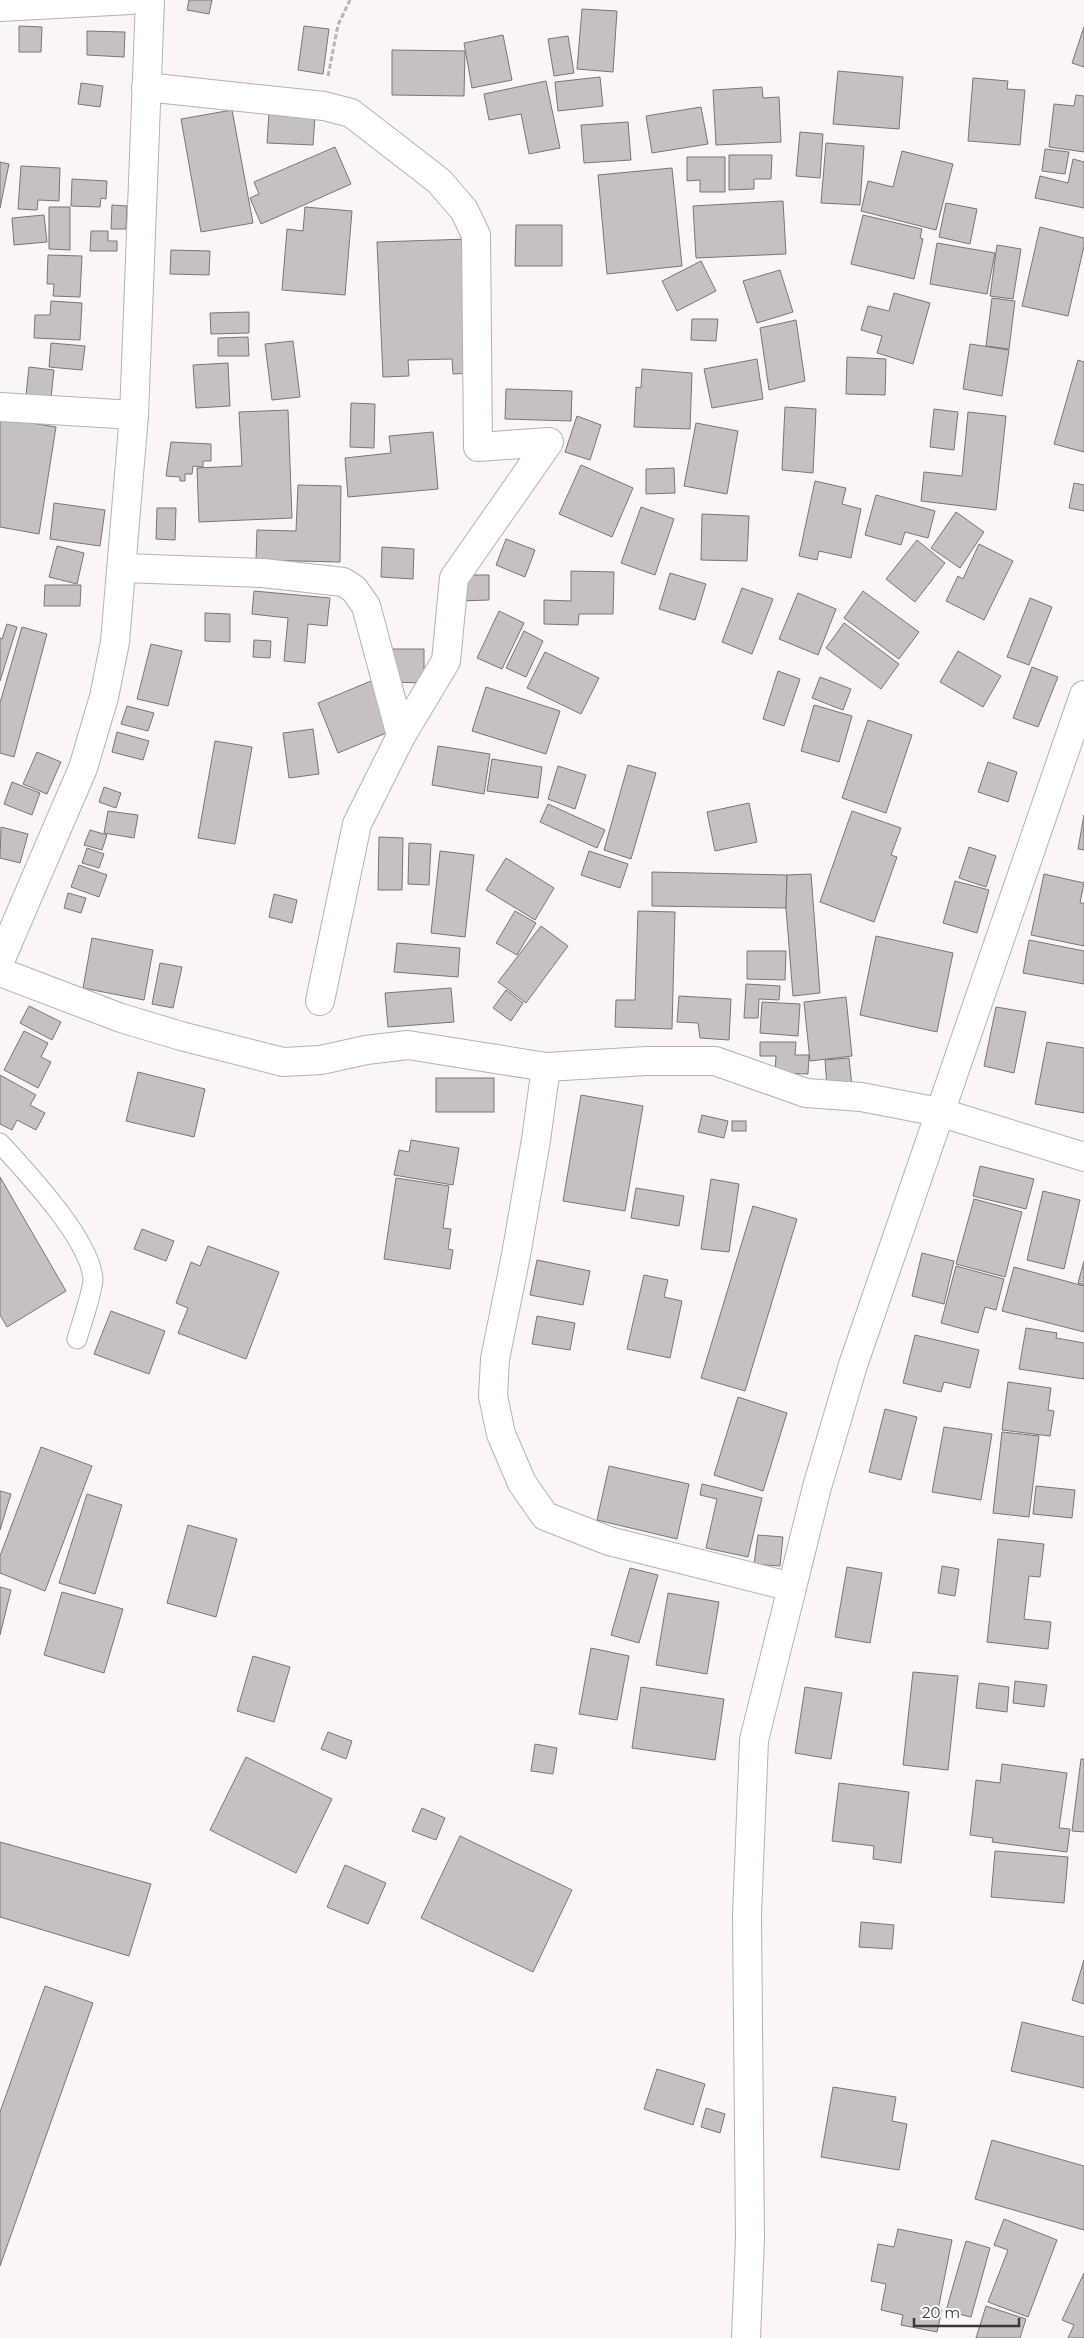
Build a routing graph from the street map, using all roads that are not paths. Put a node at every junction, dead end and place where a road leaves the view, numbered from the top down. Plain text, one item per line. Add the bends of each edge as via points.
1 (131, 0) edge
2 (150, 0) edge
3 (0, 7) edge
4 (146, 87) junction
5 (0, 407) edge
6 (134, 415) junction
7 (122, 568) junction
8 (1084, 694) edge
9 (401, 736) junction
10 (1074, 758) edge
11 (0, 961) edge
12 (0, 972) edge
13 (320, 1000) dead end
14 (546, 1067) junction
15 (939, 1112) junction
16 (0, 1143) edge
17 (1084, 1156) edge
18 (77, 1338) dead end
19 (792, 1587) junction
20 (746, 2338) edge

1 - 3 street
2 - 4 street
4 - 6 street
4 - 9 street via 324,106 351,114 439,180 464,210 476,235 478,448 549,442 454,578 446,661
5 - 6 street
6 - 7 street
7 - 9 street via 263,573 343,582 354,589 366,606
7 - 11 street via 115,642 104,698 83,768
8 - 10 street
9 - 13 street via 357,824
10 - 15 street
12 - 14 street via 121,1018 283,1062 321,1060 408,1045
14 - 15 street via 715,1061 806,1092 861,1097
14 - 19 street via 516,1255 495,1359 493,1396 501,1434 522,1483 545,1516 609,1541
15 - 17 street
15 - 19 street via 853,1365
16 - 18 lane via 62,1218 86,1253 93,1280
19 - 20 street via 754,1740 748,1914 750,2238

